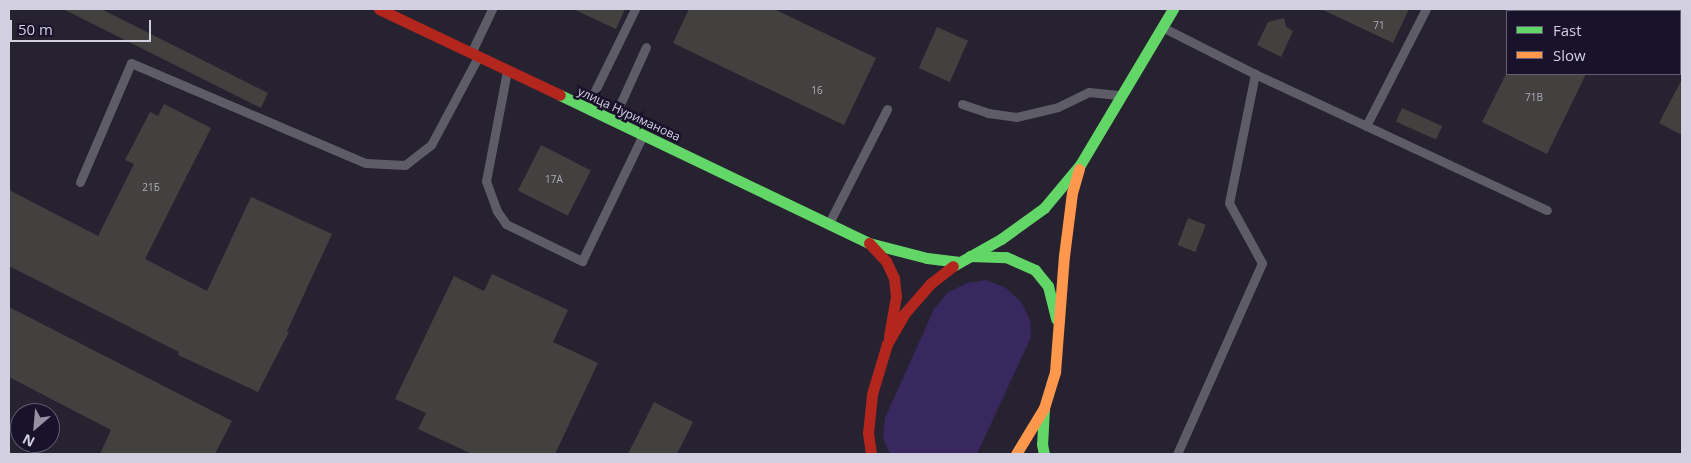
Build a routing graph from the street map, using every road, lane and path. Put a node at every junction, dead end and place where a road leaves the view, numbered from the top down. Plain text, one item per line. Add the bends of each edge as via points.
1 (379, 9) edge
2 (492, 9) edge
3 (634, 9) edge
4 (1173, 9) edge
5 (1426, 9) edge
6 (1162, 27) junction
7 (646, 47) dead end
8 (475, 55) junction
9 (508, 71) junction
10 (1255, 74) junction
11 (1122, 95) junction
12 (962, 104) dead end
13 (586, 109) junction
14 (888, 109) dead end
15 (612, 122) junction
16 (1366, 126) junction
17 (642, 136) junction
18 (1080, 165) junction
19 (80, 182) dead end
20 (1547, 210) dead end
21 (829, 223) junction
22 (869, 243) junction
23 (970, 256) junction
24 (958, 262) junction
25 (1057, 334) junction
26 (887, 344) junction
27 (1044, 408) junction
28 (872, 454) edge
29 (1016, 454) edge
30 (1044, 454) edge
31 (1177, 454) edge

1 - 8 main road, улица Нуриманова
2 - 8 lane
3 - 13 lane
4 - 6 main road
5 - 16 lane
6 - 10 lane
6 - 11 main road
7 - 15 lane
8 - 9 main road, улица Нуриманова
8 - 19 lane via 431,145 405,165 366,163 131,63
9 - 13 main road, улица Нуриманова
9 - 17 lane via 486,182 497,211 506,224 582,261
10 - 16 lane
10 - 31 lane via 1229,203 1262,264
11 - 12 lane via 1089,92 1058,107 1016,117 988,113
11 - 18 main road
13 - 15 main road, улица Нуриманова
14 - 21 lane
15 - 17 main road, улица Нуриманова
16 - 20 lane
17 - 21 main road, улица Нуриманова
18 - 23 main road via 1044,208
18 - 25 main road via 1072,193
21 - 22 main road, улица Нуриманова
22 - 24 main road
22 - 26 main road via 886,261 894,278 895,313
23 - 24 main road
23 - 25 main road via 1006,257 1043,277 1051,294
24 - 26 main road via 916,299
25 - 27 main road via 1055,372
26 - 28 main road via 869,411 868,433
27 - 29 main road
27 - 30 main road

